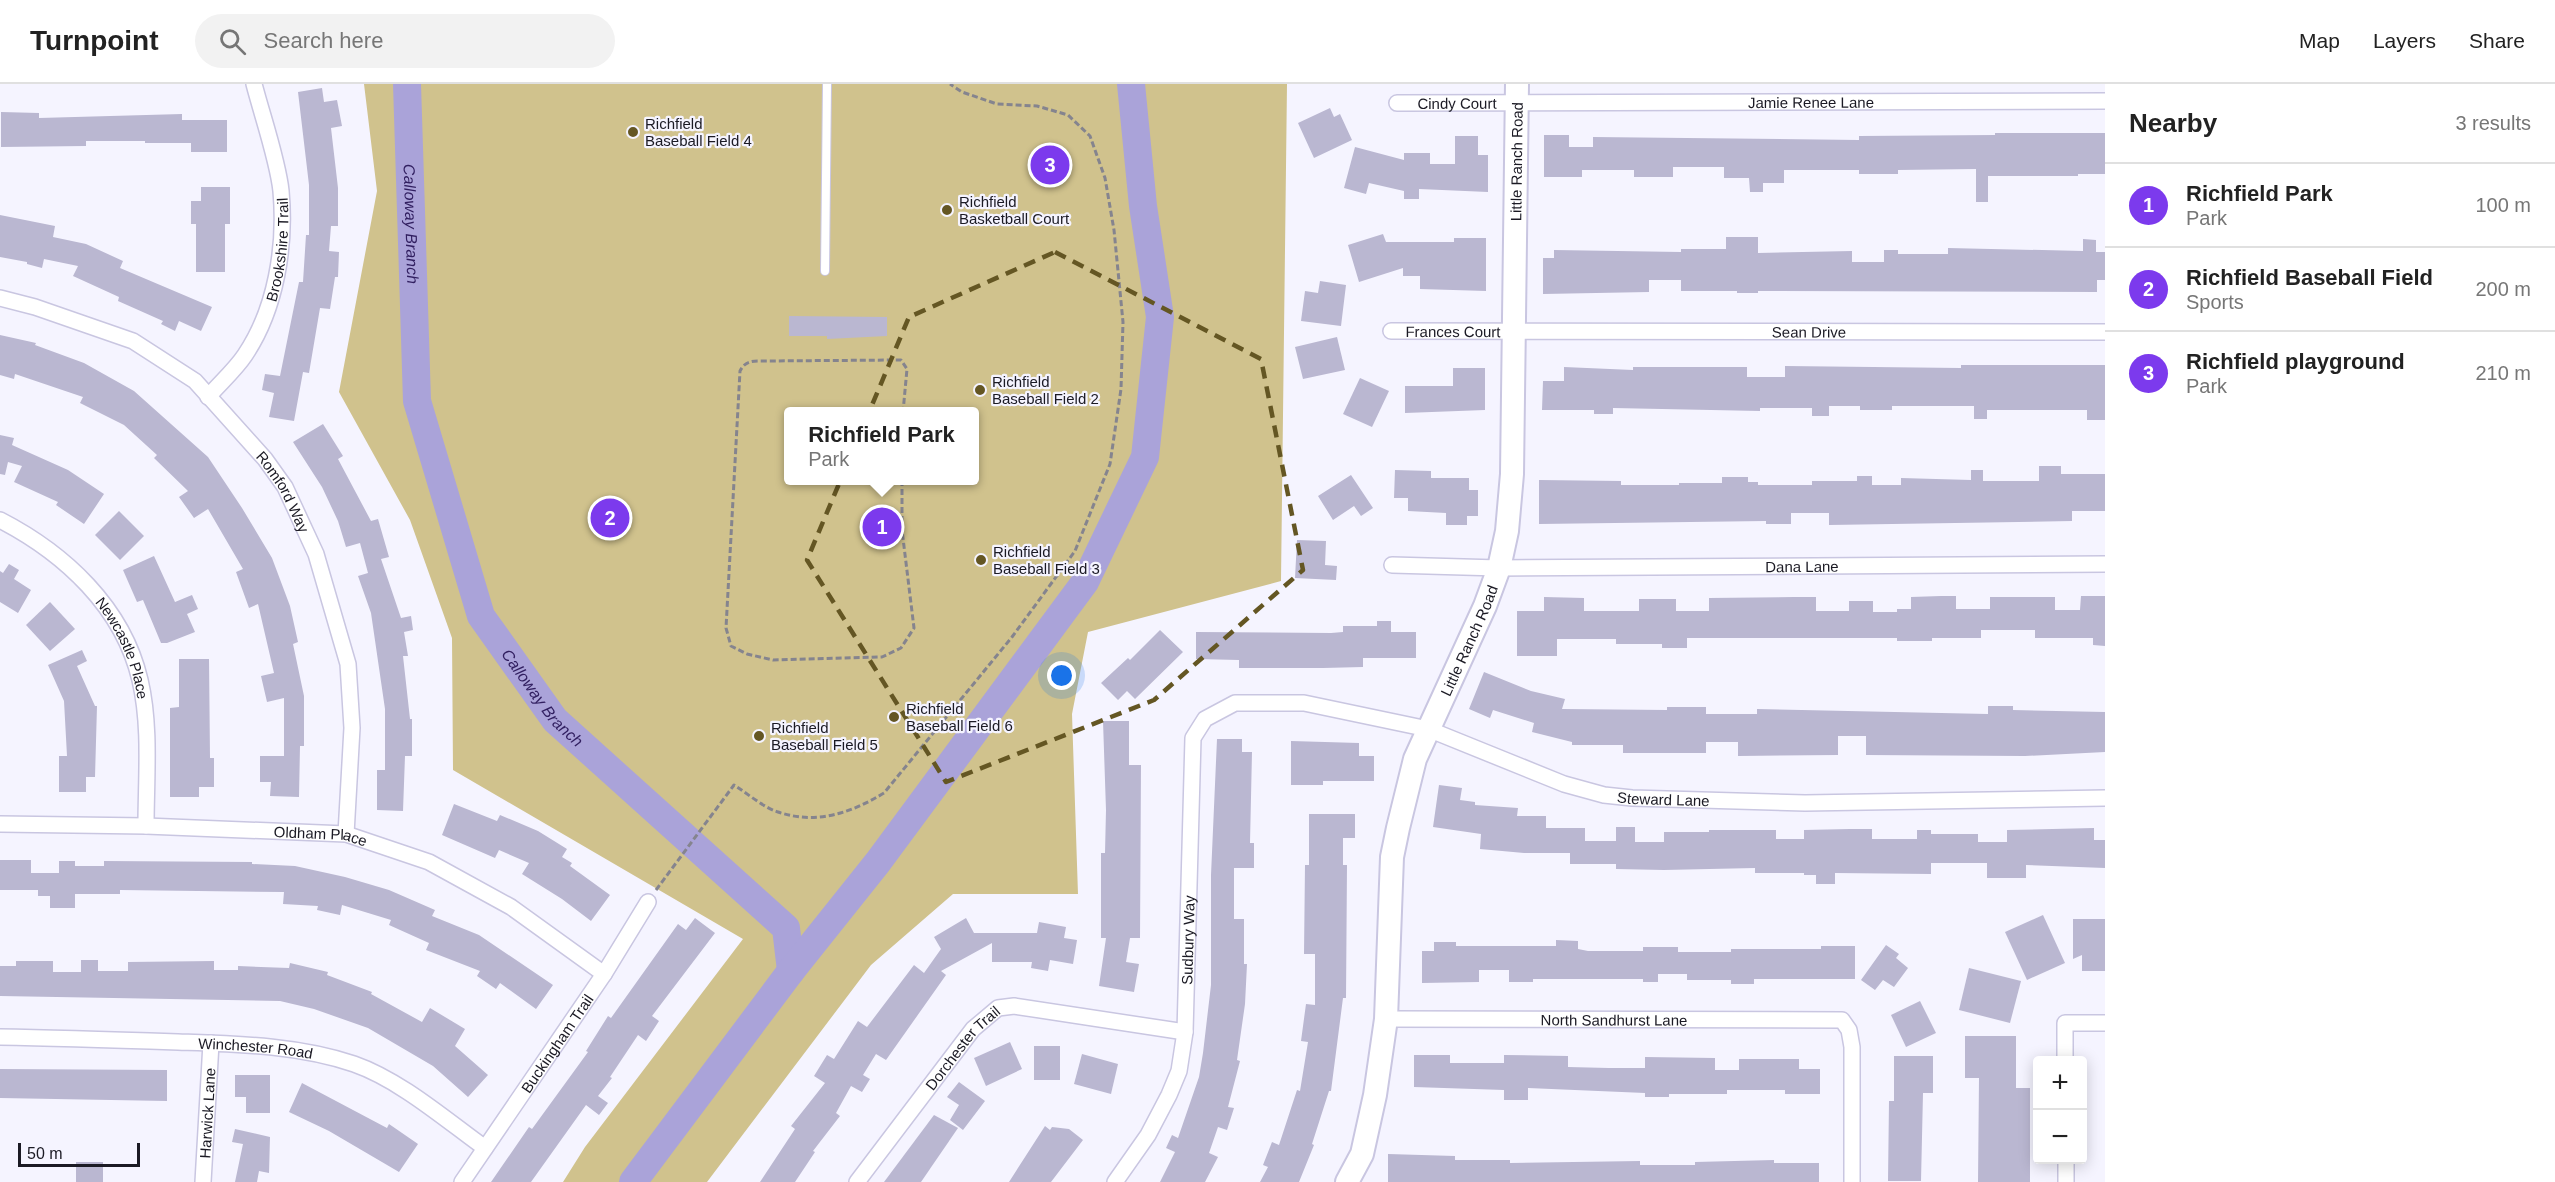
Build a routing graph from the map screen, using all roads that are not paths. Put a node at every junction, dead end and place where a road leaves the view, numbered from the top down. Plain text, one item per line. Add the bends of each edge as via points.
1 (254, 84) edge
2 (827, 84) edge
3 (1517, 93) edge
4 (2105, 101) edge
5 (1397, 103) dead end
6 (825, 271) dead end
7 (0, 298) edge
8 (1391, 331) dead end
9 (1514, 331) junction
10 (2105, 332) edge
11 (208, 397) junction
12 (0, 520) edge
13 (2105, 564) edge
14 (1392, 565) dead end
15 (1499, 568) junction
16 (1235, 704) joint
17 (1428, 729) junction
18 (2105, 798) edge
19 (0, 824) edge
20 (146, 826) junction
21 (346, 834) junction
22 (648, 902) road end
23 (604, 974) junction
24 (1386, 1019) junction
25 (2105, 1023) edge
26 (1185, 1032) junction
27 (0, 1036) edge
28 (211, 1043) junction
29 (2065, 1056) edge
30 (485, 1148) junction
31 (2066, 1164) edge
32 (203, 1182) edge
33 (462, 1182) edge
34 (857, 1182) edge
35 (1115, 1182) edge
36 (1347, 1182) edge
37 (1852, 1182) edge
38 (2066, 1182) edge

1 - 11 street, Brookshire Trail via 281,191 279,254 272,302 244,356
2 - 6 lane
3 - 4 street, Jamie Renee Lane
3 - 5 street, Cindy Court
3 - 9 street, Little Ranch Road
7 - 11 street, Romford Way via 133,341 195,381
8 - 9 street, Frances Court
9 - 10 street, Sean Drive
9 - 15 street, Little Ranch Road via 1511,500
11 - 21 street, Romford Way via 265,459 285,487 316,554 348,664 352,700
12 - 20 street, Newcastle Place via 35,538 57,556 98,595 124,635 140,680 146,733
13 - 15 street, Dana Lane
14 - 15 street, Dana Lane
15 - 17 street, Little Ranch Road
16 - 17 street, Steward Lane via 1304,704
16 - 26 street, Sudbury Way via 1205,718 1193,738
17 - 18 street, Steward Lane via 1564,784 1632,798 1805,803
17 - 24 street, Little Ranch Road via 1415,759 1392,857
19 - 20 street, Oldham Place
20 - 21 street, Oldham Place
21 - 23 street, Oldham Place via 429,862 511,907
22 - 23 street, Buckingham Trail
23 - 30 street, Buckingham Trail
24 - 36 street, Little Ranch Road via 1362,1154
24 - 37 street, North Sandhurst Lane via 1842,1020 1849,1030 1852,1047
25 - 29 street via 2065,1023
26 - 34 street, Dorchester Trail via 1014,1006 999,1008 973,1029
26 - 35 street, Sudbury Way via 1179,1071 1169,1095 1148,1135
27 - 28 street, Winchester Road
28 - 30 street, Winchester Road via 279,1047 356,1065 398,1087
28 - 32 street, Harwick Lane
30 - 33 street, Buckingham Trail
31 - 38 street

